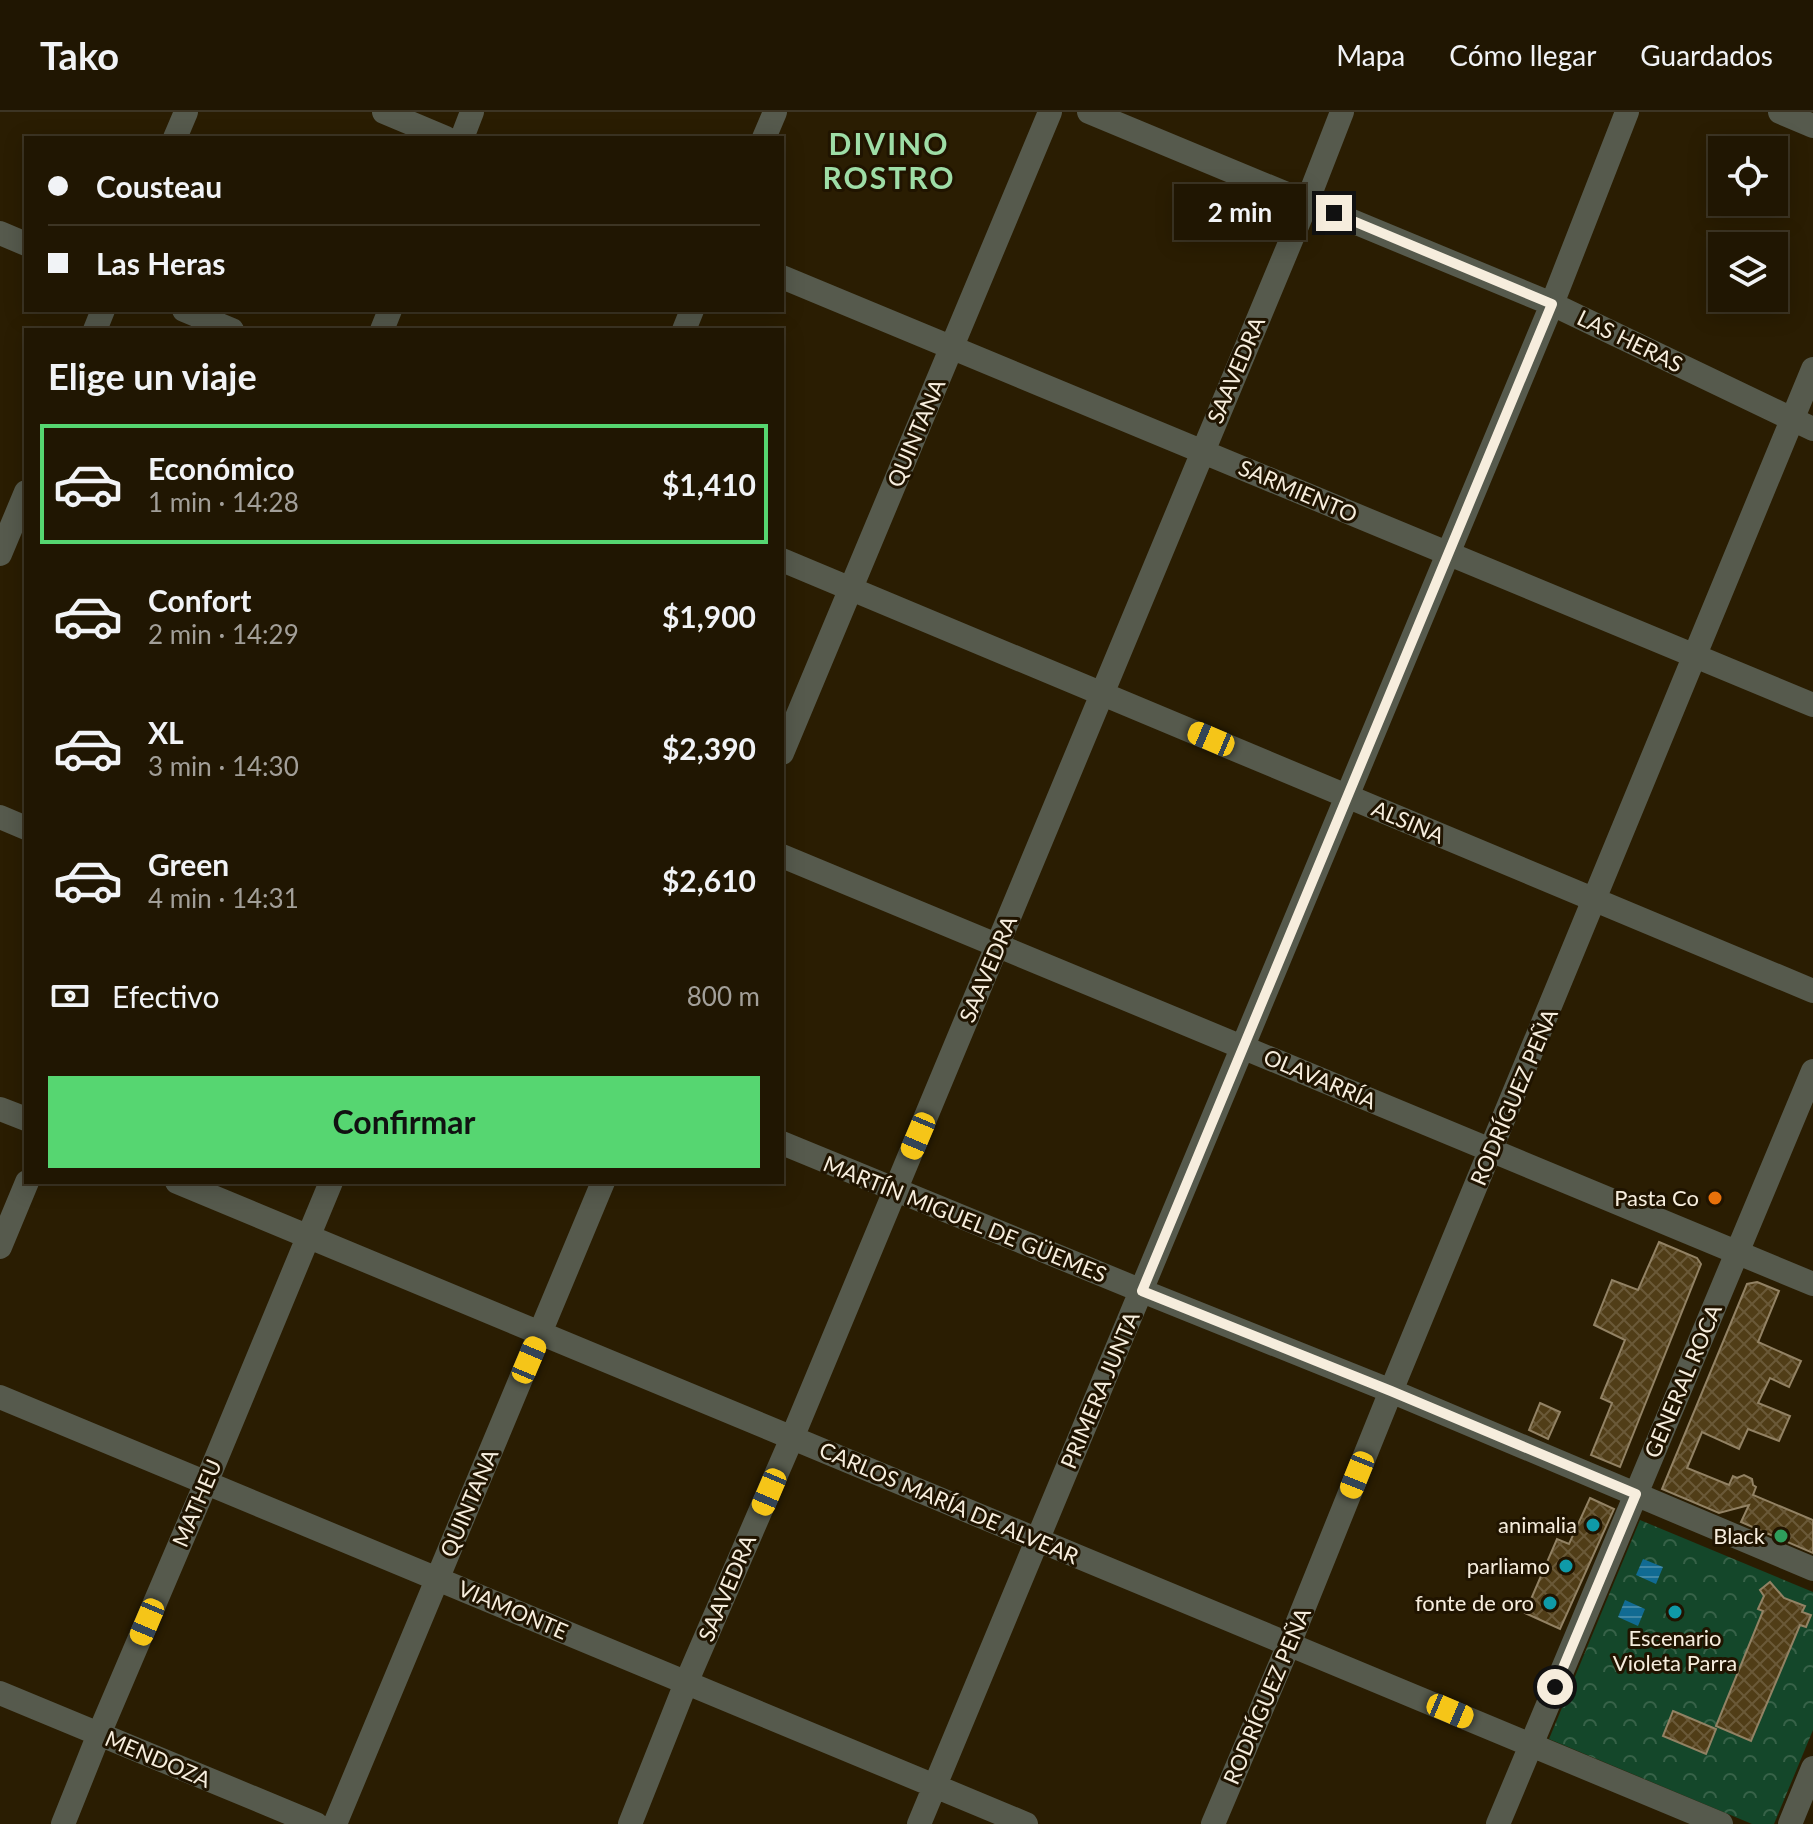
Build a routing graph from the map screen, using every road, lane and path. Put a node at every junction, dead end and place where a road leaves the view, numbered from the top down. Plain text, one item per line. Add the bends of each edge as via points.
1 (186, 112) edge
2 (384, 112) edge
3 (472, 112) edge
4 (775, 112) edge
5 (1050, 112) edge
6 (1089, 112) edge
7 (1342, 112) edge
8 (1627, 112) edge
9 (1780, 112) edge
10 (1813, 126) edge
11 (176, 136) edge
12 (441, 136) edge
13 (463, 136) edge
14 (765, 136) edge
15 (1307, 202) junction
16 (0, 233) edge
17 (24, 243) edge
18 (784, 278) edge
19 (1552, 304) junction
20 (189, 312) edge
21 (227, 328) edge
22 (951, 348) junction
23 (1813, 369) edge
24 (1803, 425) edge
25 (1202, 452) junction
26 (24, 497) edge
27 (8, 541) edge
28 (1447, 553) junction
29 (784, 561) edge
30 (851, 589) junction
31 (1696, 657) junction
32 (1102, 693) junction
33 (1813, 705) edge
34 (784, 748) edge
35 (1347, 796) junction
36 (0, 817) edge
37 (24, 827) edge
38 (784, 857) edge
39 (1595, 900) junction
40 (997, 945) junction
41 (1813, 991) edge
42 (1243, 1048) junction
43 (1813, 1071) edge
44 (0, 1109) edge
45 (24, 1118) edge
46 (784, 1144) edge
47 (1491, 1151) junction
48 (26, 1184) edge
49 (182, 1184) edge
50 (330, 1184) edge
51 (602, 1184) edge
52 (895, 1191) junction
53 (308, 1237) junction
54 (0, 1247) edge
55 (1737, 1253) junction
56 (1813, 1284) edge
57 (1142, 1291) junction
58 (540, 1333) junction
59 (1391, 1391) junction
60 (0, 1397) edge
61 (792, 1438) junction
62 (206, 1483) junction
63 (1636, 1494) junction
64 (1037, 1540) junction
65 (1813, 1569) edge
66 (437, 1579) junction
67 (1289, 1644) junction
68 (686, 1683) junction
69 (0, 1693) edge
70 (99, 1734) junction
71 (1531, 1745) junction
72 (1813, 1768) edge
73 (934, 1786) junction
74 (63, 1824) edge
75 (316, 1824) edge
76 (335, 1824) edge
77 (630, 1824) edge
78 (919, 1824) edge
79 (1026, 1824) edge
80 (1213, 1824) edge
81 (1498, 1824) edge
82 (1721, 1824) edge
83 (1790, 1824) edge

1 - 11 street
2 - 12 street
3 - 13 street
4 - 14 street
5 - 22 street, QUINTANA
6 - 15 street, LAS HERAS
7 - 15 street, SAAVEDRA
8 - 19 street, PRIMERA JUNTA
9 - 10 street
15 - 19 street, LAS HERAS
15 - 25 street, SAAVEDRA
16 - 17 street
18 - 22 street, SARMIENTO
19 - 24 street, LAS HERAS
19 - 28 street, PRIMERA JUNTA
20 - 21 street
22 - 25 street, SARMIENTO
22 - 30 street, QUINTANA
23 - 24 street, RODRÍGUEZ PEÑA
24 - 31 street, RODRÍGUEZ PEÑA
25 - 28 street, SARMIENTO
25 - 32 street, SAAVEDRA
26 - 27 street
28 - 31 street, SARMIENTO
28 - 35 street, PRIMERA JUNTA
29 - 30 street, ALSINA
30 - 32 street, ALSINA
30 - 34 street, QUINTANA
31 - 33 street, SARMIENTO
31 - 39 street, RODRÍGUEZ PEÑA
32 - 35 street, ALSINA
32 - 40 street, SAAVEDRA
35 - 39 street, ALSINA
35 - 42 street, PRIMERA JUNTA
36 - 37 street
38 - 40 street, OLAVARRÍA
39 - 41 street, ALSINA
39 - 47 street, RODRÍGUEZ PEÑA
40 - 42 street, OLAVARRÍA
40 - 52 street, SAAVEDRA
42 - 47 street, OLAVARRÍA
42 - 57 street, PRIMERA JUNTA
43 - 55 street, GENERAL ROCA
44 - 45 street
46 - 52 street, MARTÍN MIGUEL DE GÜEMES
47 - 55 street, OLAVARRÍA
47 - 59 street, RODRÍGUEZ PEÑA
48 - 54 street
49 - 53 street, CARLOS MARÍA DE ALVEAR
50 - 53 street, MATHEU
51 - 58 street, QUINTANA
52 - 57 street, MARTÍN MIGUEL DE GÜEMES
52 - 61 street, SAAVEDRA
53 - 58 street, CARLOS MARÍA DE ALVEAR
53 - 62 street, MATHEU
55 - 56 street, OLAVARRÍA
55 - 63 street, GENERAL ROCA
57 - 59 street, MARTÍN MIGUEL DE GÜEMES
57 - 64 street, PRIMERA JUNTA
58 - 61 street, CARLOS MARÍA DE ALVEAR
58 - 66 street, QUINTANA
59 - 63 street, MARTÍN MIGUEL DE GÜEMES
59 - 67 street, RODRÍGUEZ PEÑA
60 - 62 street, VIAMONTE
61 - 64 street, CARLOS MARÍA DE ALVEAR
61 - 68 street, SAAVEDRA
62 - 66 street, VIAMONTE
62 - 70 street, MATHEU
63 - 65 street, MARTÍN MIGUEL DE GÜEMES
63 - 71 street, GENERAL ROCA
64 - 67 street, CARLOS MARÍA DE ALVEAR
64 - 73 street, PRIMERA JUNTA
66 - 68 street, VIAMONTE
66 - 76 street, QUINTANA
67 - 71 street, CARLOS MARÍA DE ALVEAR
67 - 80 street, RODRÍGUEZ PEÑA
68 - 73 street, VIAMONTE
68 - 77 street, SAAVEDRA
69 - 70 street, MENDOZA
70 - 74 street, MATHEU
70 - 75 street, MENDOZA
71 - 81 street, GENERAL ROCA
71 - 82 street, CARLOS MARÍA DE ALVEAR
72 - 83 street
73 - 78 street, PRIMERA JUNTA
73 - 79 street, VIAMONTE

